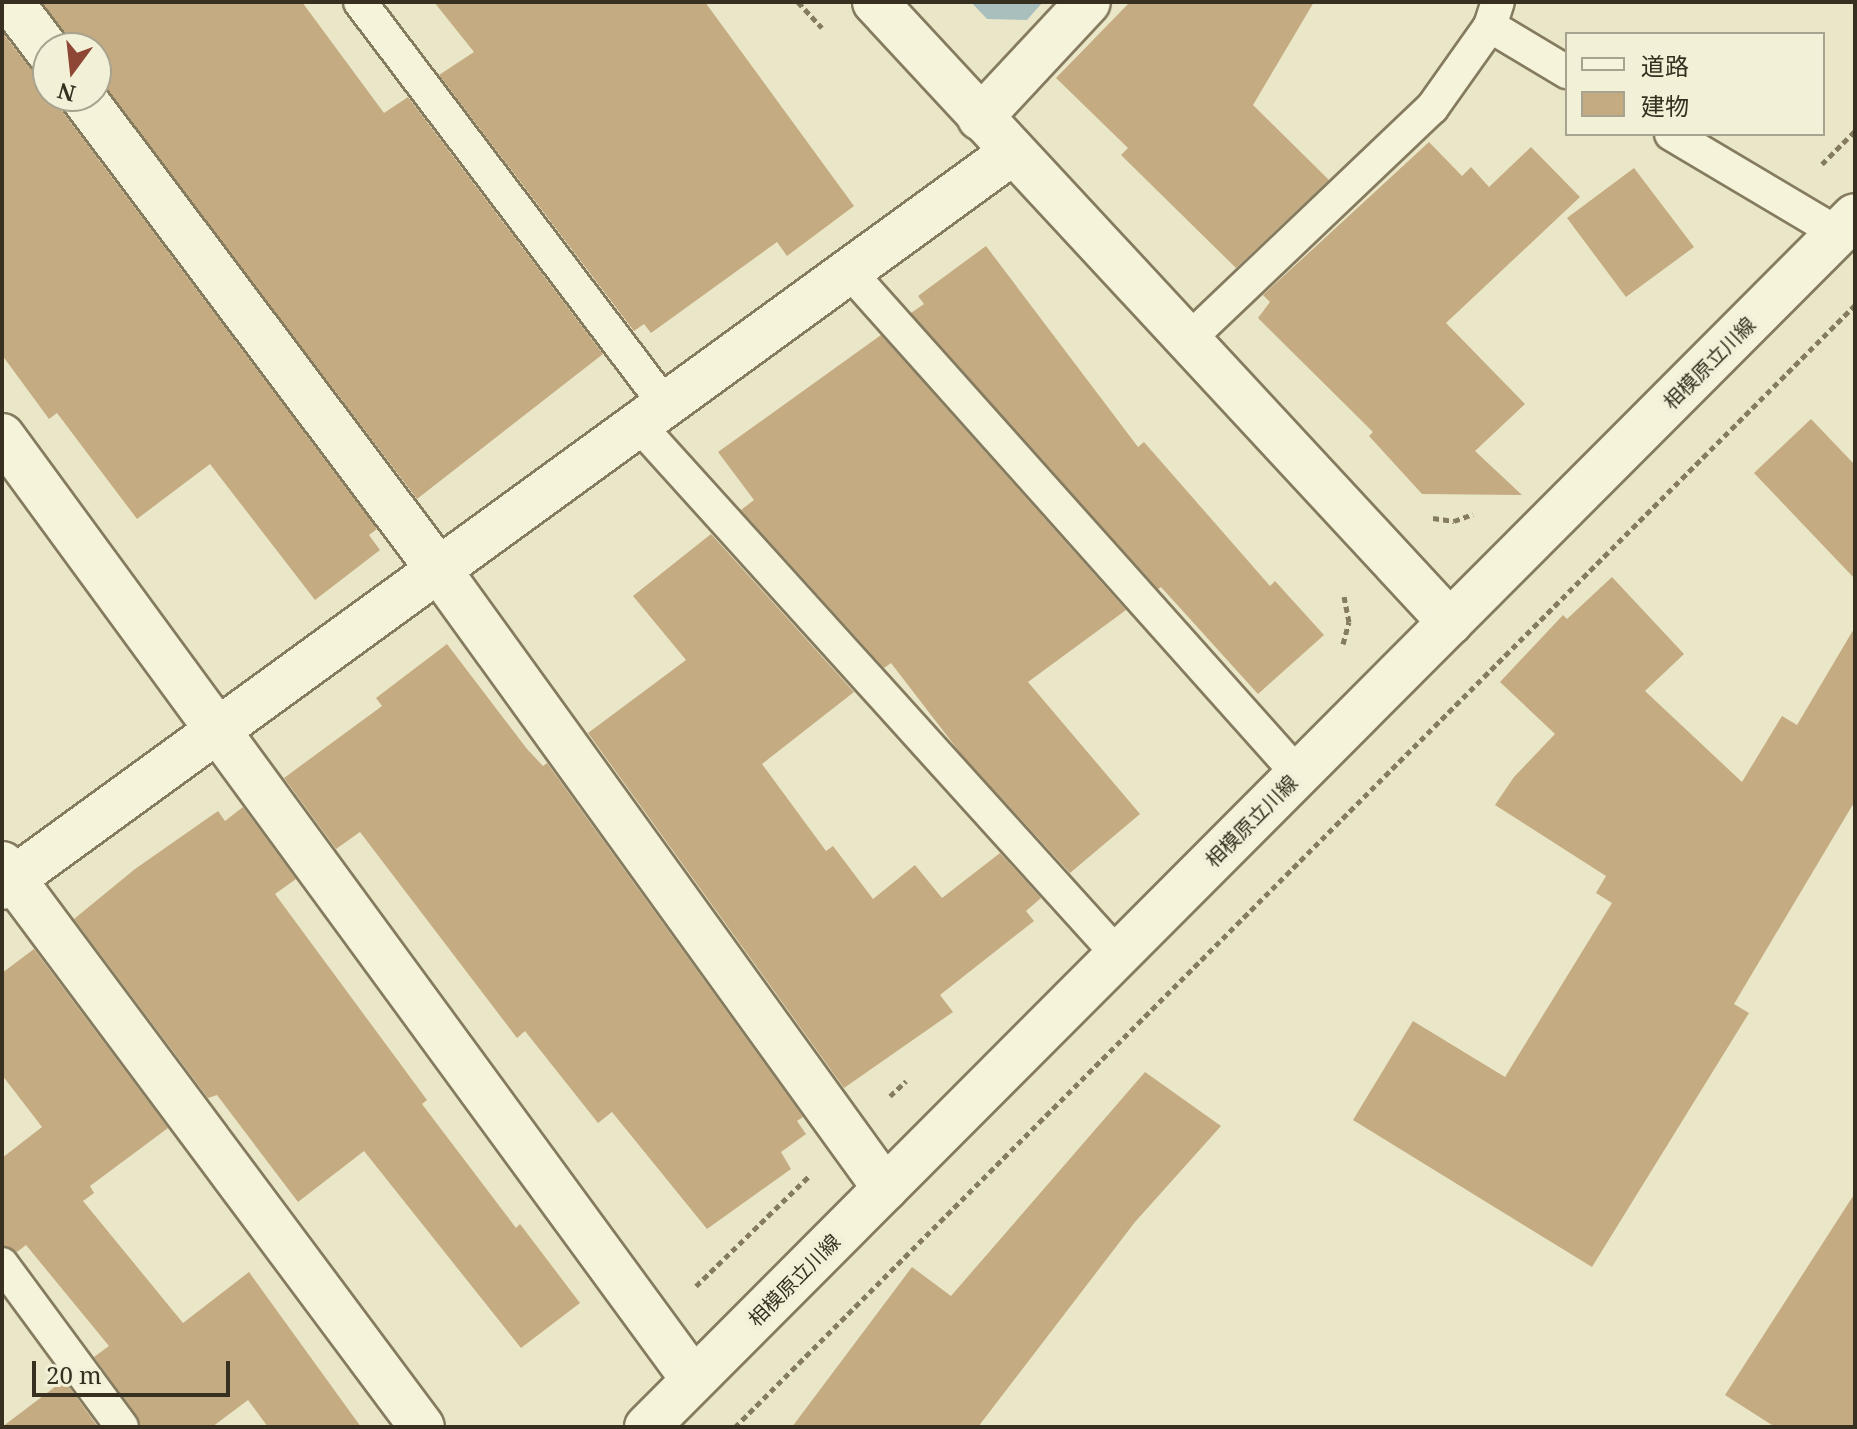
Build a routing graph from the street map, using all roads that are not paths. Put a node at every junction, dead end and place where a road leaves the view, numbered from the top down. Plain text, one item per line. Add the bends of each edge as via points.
1 (11, 2) edge
2 (360, 2) edge
3 (875, 2) edge
4 (1088, 2) edge
5 (1494, 14) edge
6 (34, 32) edge
7 (1565, 70) edge
8 (94, 112) edge
9 (980, 118) junction
10 (1675, 136) edge
11 (1013, 152) junction
12 (1847, 224) edge
13 (848, 270) junction
14 (1188, 340) junction
15 (650, 413) junction
16 (2, 436) edge
17 (438, 569) junction
18 (1450, 622) junction
19 (217, 730) junction
20 (1298, 774) junction
21 (6, 877) edge
22 (1118, 955) junction
23 (885, 1188) junction
24 (2, 1264) edge
25 (694, 1380) junction
26 (122, 1427) edge
27 (422, 1427) edge
28 (647, 1427) edge

1 - 6 street
2 - 15 lane
3 - 9 street
4 - 9 street
5 - 7 lane
5 - 14 lane via 1432,108
8 - 17 street
9 - 11 street
10 - 12 lane
11 - 13 street
11 - 14 street
12 - 18 street, 相模原立川線
13 - 15 street
13 - 20 lane
14 - 18 street
15 - 17 street
15 - 22 lane
16 - 19 street
17 - 19 street
17 - 23 street
18 - 20 street, 相模原立川線
19 - 21 street
19 - 25 street
20 - 22 street, 相模原立川線
21 - 27 street
22 - 23 street, 相模原立川線
23 - 25 street, 相模原立川線
24 - 26 lane
25 - 28 street, 相模原立川線

